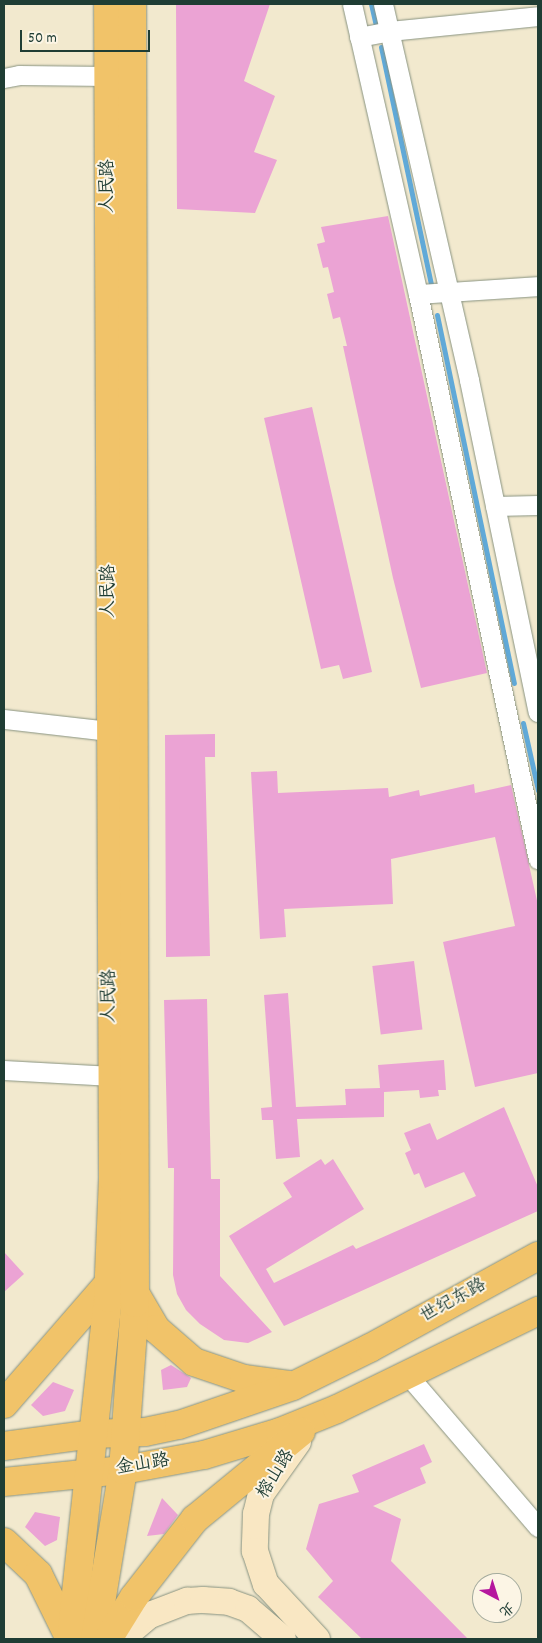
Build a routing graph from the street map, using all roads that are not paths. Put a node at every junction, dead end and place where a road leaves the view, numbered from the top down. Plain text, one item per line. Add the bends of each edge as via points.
1 (108, 4) edge
2 (132, 4) edge
3 (352, 4) edge
4 (383, 4) edge
5 (538, 16) edge
6 (389, 31) junction
7 (360, 38) junction
8 (108, 76) junction
9 (4, 78) edge
10 (538, 286) edge
11 (448, 292) junction
12 (418, 294) junction
13 (538, 505) edge
14 (495, 506) junction
15 (537, 707) edge
16 (505, 709) junction
17 (4, 719) edge
18 (110, 731) junction
19 (538, 859) edge
20 (4, 1070) edge
21 (112, 1076) junction
22 (125, 1179) junction
23 (538, 1256) edge
24 (108, 1284) junction
25 (135, 1292) junction
26 (538, 1310) edge
27 (406, 1373) junction
28 (292, 1386) junction
29 (4, 1404) edge
30 (320, 1416) junction
31 (94, 1434) junction
32 (124, 1435) junction
33 (4, 1446) edge
34 (123, 1470) junction
35 (90, 1472) junction
36 (4, 1482) edge
37 (538, 1527) edge
38 (4, 1542) edge
39 (70, 1639) edge
40 (95, 1639) edge
41 (108, 1639) edge
42 (121, 1639) edge
43 (283, 1639) edge
44 (317, 1639) edge

1 - 8 main road, 人民路
2 - 22 main road, 人民路
3 - 7 street
4 - 6 street
5 - 6 street
6 - 7 street
6 - 11 street
7 - 12 street
8 - 9 street via 19,75
8 - 18 main road, 人民路
10 - 11 street
11 - 12 street
11 - 14 street
12 - 16 street
13 - 14 street
14 - 15 street
15 - 16 street
16 - 19 street
17 - 18 street
18 - 21 main road, 人民路
20 - 21 street
21 - 22 main road, 人民路
22 - 24 main road
22 - 25 main road
23 - 28 main road, 世纪东路 via 370,1348
24 - 29 main road
24 - 31 main road
25 - 28 main road via 156,1329 194,1362 244,1379
25 - 32 main road
26 - 27 main road
27 - 30 main road
27 - 37 street
28 - 32 main road, 世纪东路 via 179,1425
30 - 34 main road, 金山路 via 204,1456
30 - 41 main road via 195,1519 134,1597
30 - 44 main road, 榕山路 via 279,1465 261,1494 254,1534 258,1565 266,1584
31 - 32 main road, 世纪东路
31 - 33 main road
31 - 35 main road
32 - 34 main road
34 - 35 main road, 金山路
34 - 40 main road
35 - 36 main road, 金山路
35 - 39 main road
38 - 39 main road via 38,1574
42 - 43 main road via 150,1615 187,1601 203,1600 229,1602 248,1609

